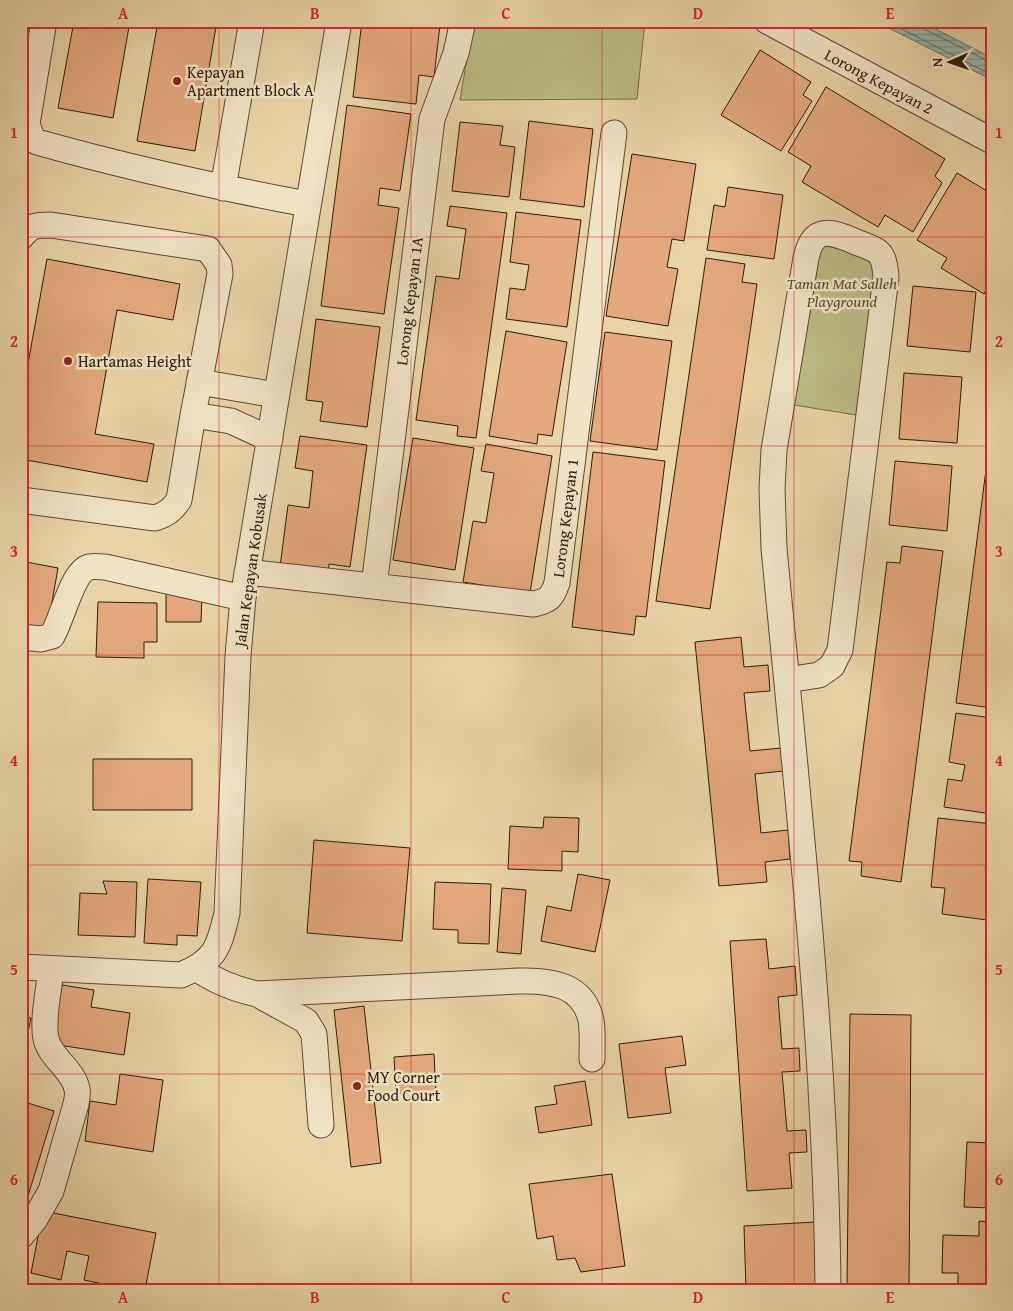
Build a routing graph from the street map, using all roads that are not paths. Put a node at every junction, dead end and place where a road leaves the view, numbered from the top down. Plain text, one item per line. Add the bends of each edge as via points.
1 (44, 21) edge
2 (252, 21) edge
3 (339, 21) edge
4 (463, 21) edge
5 (767, 21) edge
6 (614, 133) dead end
7 (992, 141) edge
8 (223, 188) junction
9 (308, 204) junction
10 (21, 237) edge
11 (199, 382) junction
12 (276, 395) junction
13 (193, 415) junction
14 (270, 439) junction
15 (21, 500) edge
16 (247, 572) junction
17 (374, 586) junction
18 (243, 598) junction
19 (21, 637) edge
20 (786, 680) junction
21 (21, 967) edge
22 (196, 968) junction
23 (51, 969) junction
24 (257, 994) junction
25 (592, 1059) dead end
26 (321, 1125) dead end
27 (21, 1236) edge
28 (828, 1290) edge

1 - 8 street via 27,124 32,138 85,155
2 - 8 street
3 - 9 street, Jalan Kepayan Kobusak
4 - 17 street, Lorong Kepayan 1A via 456,53 432,119
5 - 7 street, Lorong Kepayan 2
6 - 17 street, Lorong Kepayan 1 via 553,595 544,602 533,604
8 - 9 street
9 - 12 street, Jalan Kepayan Kobusak
10 - 11 street via 29,228 51,225 208,249 220,265 220,274
11 - 12 street
11 - 13 street
12 - 14 street, Jalan Kepayan Kobusak
13 - 14 street via 231,420
13 - 15 street via 179,500 166,515 155,518
14 - 16 street, Jalan Kepayan Kobusak
16 - 17 street, Lorong Kepayan 1
16 - 18 street, Jalan Kepayan Kobusak
18 - 19 street via 105,567 88,568 76,578 52,636 41,639
18 - 22 street, Jalan Kepayan Kobusak via 227,914 221,940 211,958
20 - 20 street via 819,675 832,666 840,650 886,277 884,262 878,252 838,233 826,232 809,245 774,450 772,513
20 - 28 street via 821,1082
21 - 23 street, Jalan Kepayan Kobusak
22 - 23 street, Jalan Kepayan Kobusak via 181,975
22 - 24 street via 236,990
23 - 27 street via 46,1039 78,1090 66,1145 51,1191
24 - 25 street via 541,980 561,985 579,995 591,1021
24 - 26 street via 306,1021 314,1034

